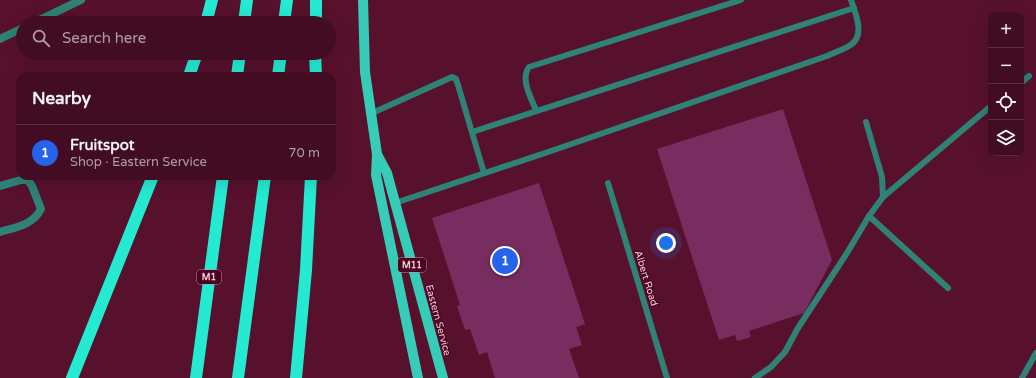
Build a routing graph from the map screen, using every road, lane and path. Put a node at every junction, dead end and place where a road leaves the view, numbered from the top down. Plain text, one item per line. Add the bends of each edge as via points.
1 (81, 0) edge
2 (212, 0) edge
3 (247, 0) edge
4 (287, 0) edge
5 (316, 0) edge
6 (363, 0) edge
7 (741, 0) edge
8 (851, 0) edge
9 (854, 8) junction
10 (48, 16) edge
11 (208, 16) edge
12 (245, 16) edge
13 (285, 16) edge
14 (316, 16) edge
15 (16, 31) edge
16 (0, 39) edge
17 (195, 60) edge
18 (239, 60) edge
19 (280, 60) edge
20 (315, 60) edge
21 (190, 72) edge
22 (238, 72) edge
23 (279, 72) edge
24 (316, 72) edge
25 (1029, 76) dead end
26 (1024, 80) edge
27 (988, 109) edge
28 (536, 110) junction
29 (370, 114) junction
30 (866, 122) dead end
31 (472, 132) junction
32 (377, 154) junction
33 (484, 173) junction
34 (152, 180) edge
35 (222, 180) edge
36 (264, 180) edge
37 (311, 180) edge
38 (608, 183) dead end
39 (0, 186) edge
40 (883, 197) junction
41 (395, 203) junction
42 (869, 216) junction
43 (0, 232) edge
44 (948, 288) dead end
45 (1036, 353) edge
46 (72, 378) edge
47 (196, 378) edge
48 (238, 378) edge
49 (296, 378) edge
50 (418, 378) edge
51 (443, 378) edge
52 (667, 378) edge
53 (755, 378) edge
54 (1022, 378) edge

1 - 10 street
2 - 11 highway
3 - 12 highway
4 - 13 highway
5 - 14 highway
6 - 29 main road, Eastern Service / M11 via 363,45
7 - 28 lane via 529,67 525,74
8 - 9 lane
9 - 28 lane
9 - 33 lane via 858,35 853,44 827,56
15 - 16 street
17 - 21 highway
18 - 22 highway
19 - 23 highway
20 - 24 highway
25 - 26 lane
27 - 40 lane
28 - 31 lane
29 - 31 lane via 452,77 456,79
29 - 32 main road, Eastern Service / M11
30 - 40 lane via 882,177
31 - 33 lane
32 - 41 main road, Eastern Service / M11 via 387,174
32 - 50 main road, Eastern Service / M11 via 376,175
33 - 41 lane
34 - 46 highway
35 - 47 highway, M1
36 - 48 highway
37 - 49 highway
38 - 52 lane, Albert Road
39 - 43 street via 28,180 41,209 38,216 28,223
40 - 42 lane
41 - 51 main road, Eastern Service / M11
42 - 44 lane
42 - 53 lane via 785,352 771,367
45 - 54 lane

